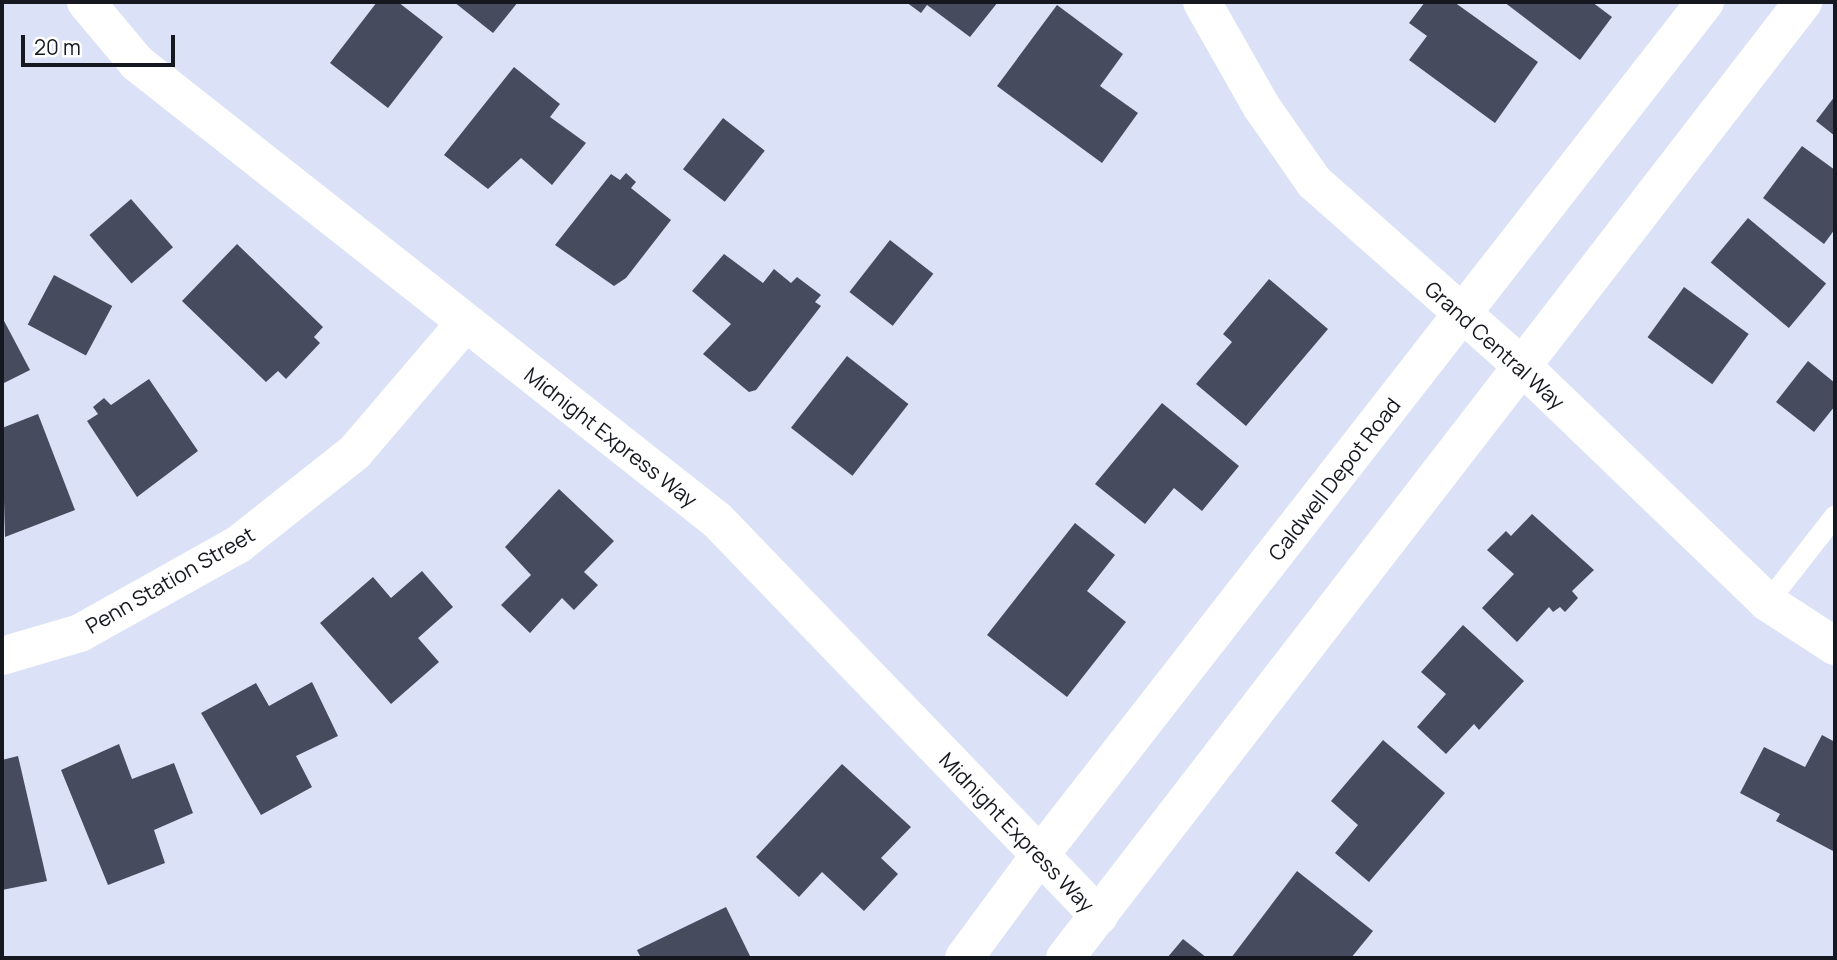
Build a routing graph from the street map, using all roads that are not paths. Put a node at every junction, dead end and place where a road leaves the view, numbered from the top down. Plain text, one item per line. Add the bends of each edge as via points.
1 (86, 2) edge
2 (1705, 2) edge
3 (1803, 2) edge
4 (1206, 3) edge
5 (1463, 314) junction
6 (466, 323) junction
7 (1520, 365) junction
8 (1835, 515) edge
9 (1768, 602) junction
10 (1835, 646) edge
11 (2, 656) edge
12 (1040, 855) junction
13 (1098, 916) junction
14 (964, 958) edge
15 (1065, 958) edge

1 - 6 street, Midnight Express Way via 137,63
2 - 5 street, Caldwell Depot Road
3 - 7 street
4 - 5 street, Grand Central Way via 1261,106 1314,182
5 - 7 street, Grand Central Way
5 - 12 street, Caldwell Depot Road
6 - 11 street, Penn Station Street via 355,452 239,544 80,633
6 - 12 street, Midnight Express Way via 717,520
7 - 9 street, Grand Central Way
7 - 13 street
8 - 9 lane
9 - 10 street, Grand Central Way
12 - 13 street, Midnight Express Way
12 - 14 street, Caldwell Depot Road
13 - 15 street

